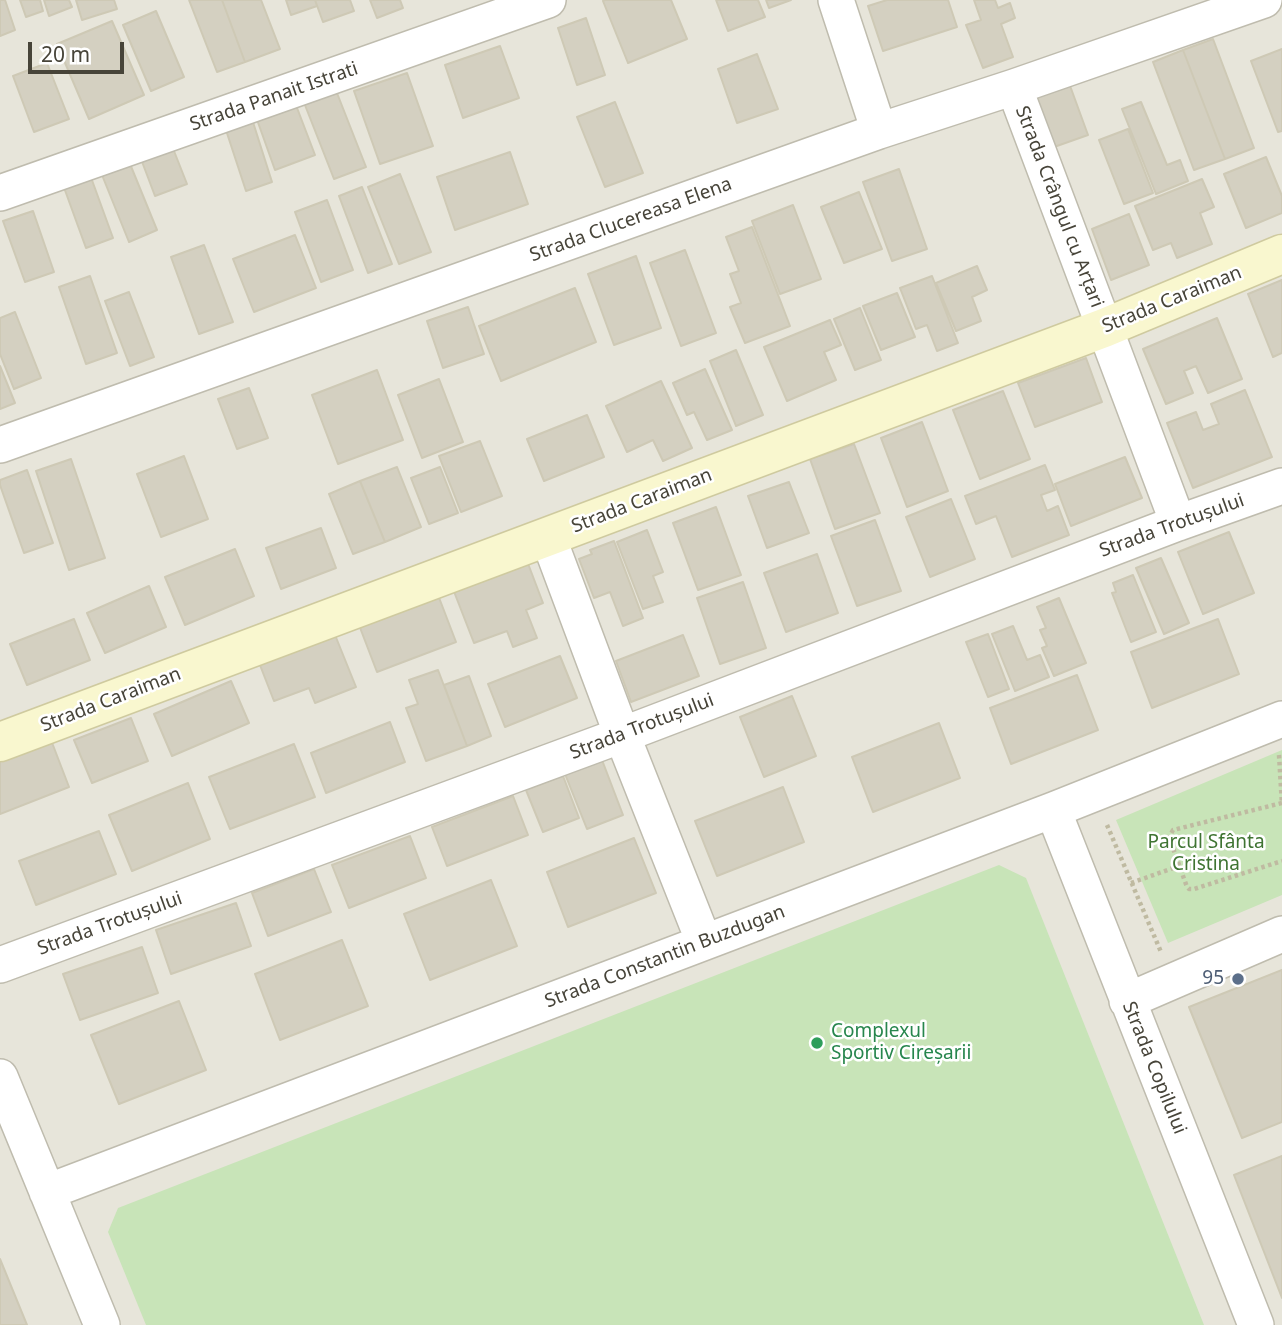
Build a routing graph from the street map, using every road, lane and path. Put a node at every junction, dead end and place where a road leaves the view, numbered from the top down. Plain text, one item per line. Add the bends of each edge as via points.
1 (548, 0) edge
2 (836, 0) edge
3 (1265, 0) edge
4 (1014, 87) junction
5 (880, 131) junction
6 (0, 193) edge
7 (1282, 254) edge
8 (1104, 328) junction
9 (0, 445) edge
10 (1282, 486) edge
11 (1178, 523) junction
12 (548, 537) junction
13 (1276, 721) edge
14 (622, 735) junction
15 (0, 742) edge
16 (1282, 804) edge
17 (1052, 810) junction
18 (1282, 861) edge
19 (1179, 866) junction
20 (1131, 883) dead end
21 (1282, 934) edge
22 (704, 942) junction
23 (0, 965) edge
24 (1127, 1001) junction
25 (0, 1076) edge
26 (47, 1192) junction
27 (102, 1325) edge
28 (1256, 1325) edge

1 - 6 street, Strada Panait Istrati
2 - 5 street
3 - 4 street, Strada Clucereasa Elena
4 - 5 street, Strada Clucereasa Elena
4 - 8 street, Strada Crângul cu Arțari
5 - 9 street, Strada Clucereasa Elena
7 - 8 street, Strada Caraiman
8 - 11 street, Strada Crângul cu Arțari
8 - 12 street, Strada Caraiman
10 - 11 street, Strada Trotușului
11 - 14 street, Strada Trotușului
12 - 14 street
12 - 15 street, Strada Caraiman
13 - 16 path
13 - 17 street, Strada Constantin Buzdugan
14 - 22 street
14 - 23 street, Strada Trotușului
16 - 19 path via 1173,830 1169,837
17 - 22 street, Strada Constantin Buzdugan
17 - 24 street, Strada Copilului
18 - 19 path via 1194,889 1186,887
19 - 20 path
21 - 24 street
22 - 26 street, Strada Constantin Buzdugan
24 - 28 street, Strada Copilului
25 - 26 street
26 - 27 street

